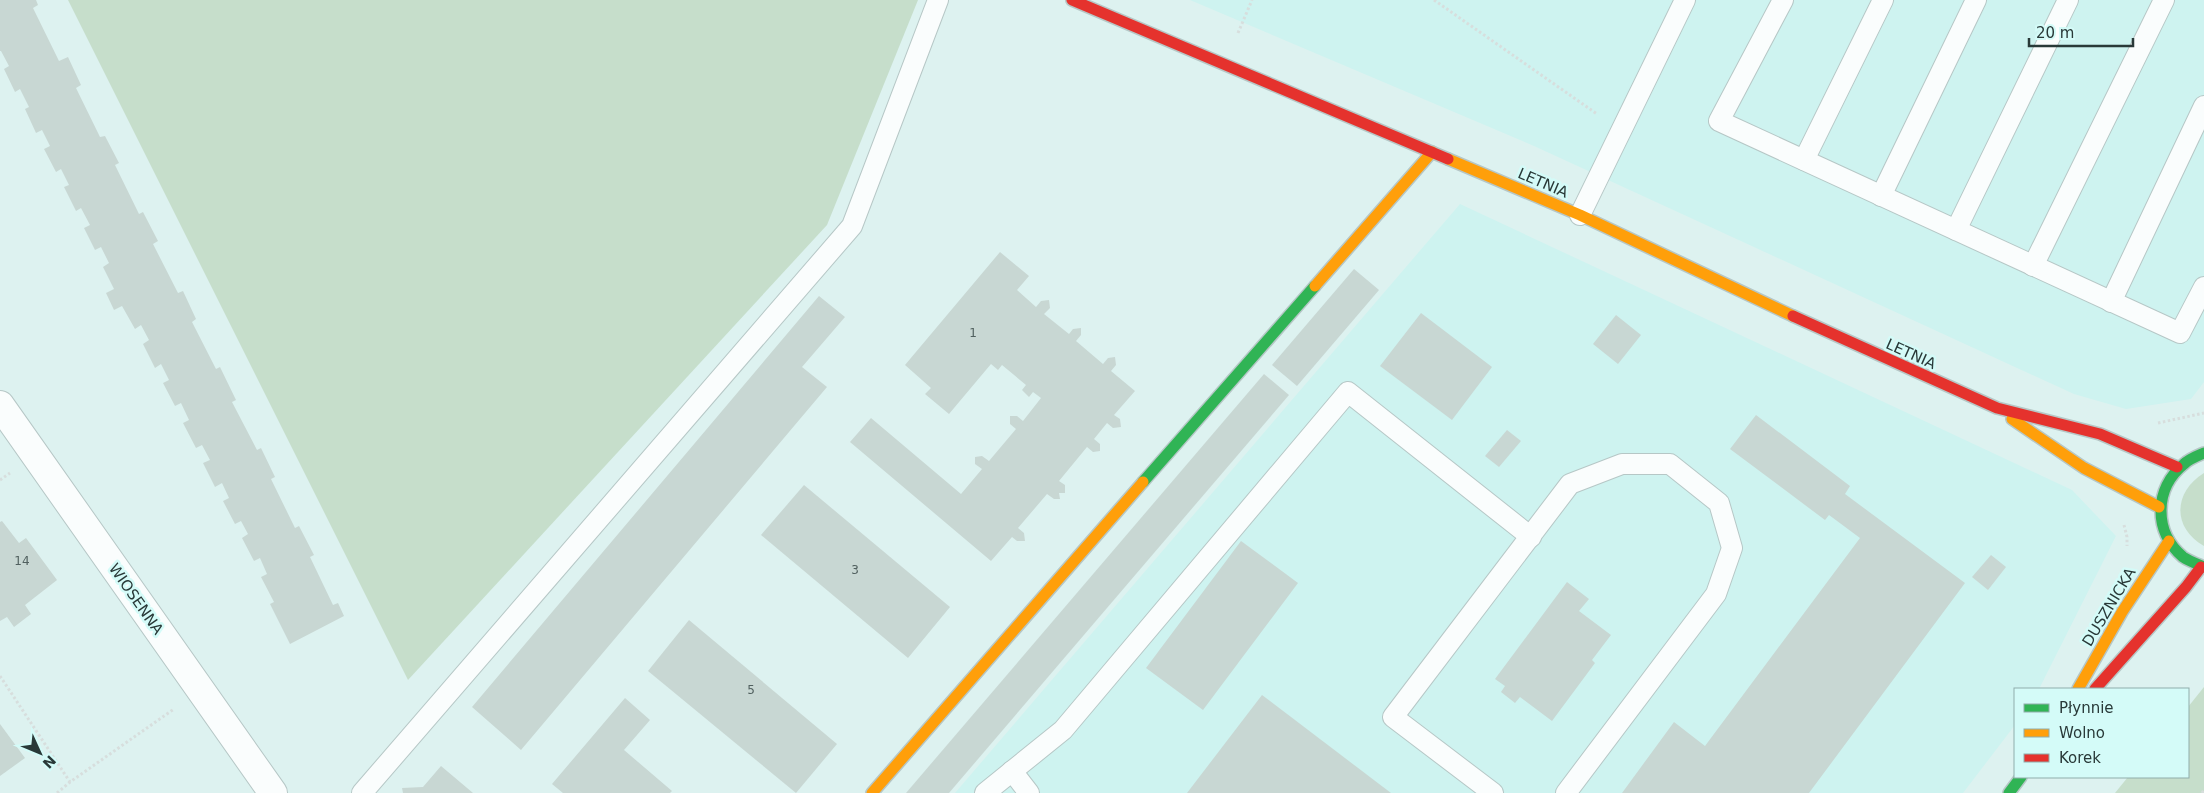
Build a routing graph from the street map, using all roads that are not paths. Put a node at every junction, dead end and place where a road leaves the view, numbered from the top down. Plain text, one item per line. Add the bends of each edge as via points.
1 (938, 0) edge
2 (1072, 0) edge
3 (1685, 0) edge
4 (1783, 0) edge
5 (1883, 0) edge
6 (1976, 0) edge
7 (2068, 0) edge
8 (2164, 0) edge
9 (2204, 106) edge
10 (1432, 152) junction
11 (1804, 160) junction
12 (1881, 196) junction
13 (1580, 215) junction
14 (1956, 230) junction
15 (2033, 266) junction
16 (2204, 287) edge
17 (2111, 302) junction
18 (0, 405) edge
19 (1997, 408) junction
20 (2204, 453) edge
21 (2177, 467) junction
22 (2159, 507) junction
23 (1531, 537) junction
24 (2168, 542) junction
25 (2203, 567) edge
26 (2079, 688) edge
27 (2095, 688) edge
28 (1012, 772) junction
29 (2020, 778) edge
30 (273, 793) edge
31 (362, 793) edge
32 (872, 793) edge
33 (985, 793) edge
34 (1029, 793) edge
35 (1493, 793) edge
36 (1566, 793) edge
37 (2009, 793) edge

1 - 31 lane via 852,226
2 - 10 street, LETNIA
3 - 13 lane
4 - 11 lane via 1719,121
5 - 11 lane
6 - 12 lane
7 - 14 lane
8 - 15 lane
9 - 17 lane
10 - 13 street, LETNIA
10 - 32 street
11 - 12 lane
12 - 14 lane
13 - 19 street, LETNIA
14 - 15 lane
15 - 17 lane
16 - 17 lane via 2180,333
18 - 30 street, WIOSENNA
19 - 21 street, LETNIA via 2100,434
19 - 22 street, LETNIA via 2084,468
20 - 21 street
21 - 22 street via 2162,492
22 - 24 street via 2161,525
23 - 28 lane via 1348,392 1064,730
23 - 35 lane via 1393,717
23 - 36 lane via 1570,484 1622,464 1670,464 1719,503 1732,548 1716,594
24 - 25 street via 2177,552
24 - 26 street, DUSZNICKA via 2122,612
25 - 27 street
28 - 33 lane
28 - 34 lane
29 - 37 street

